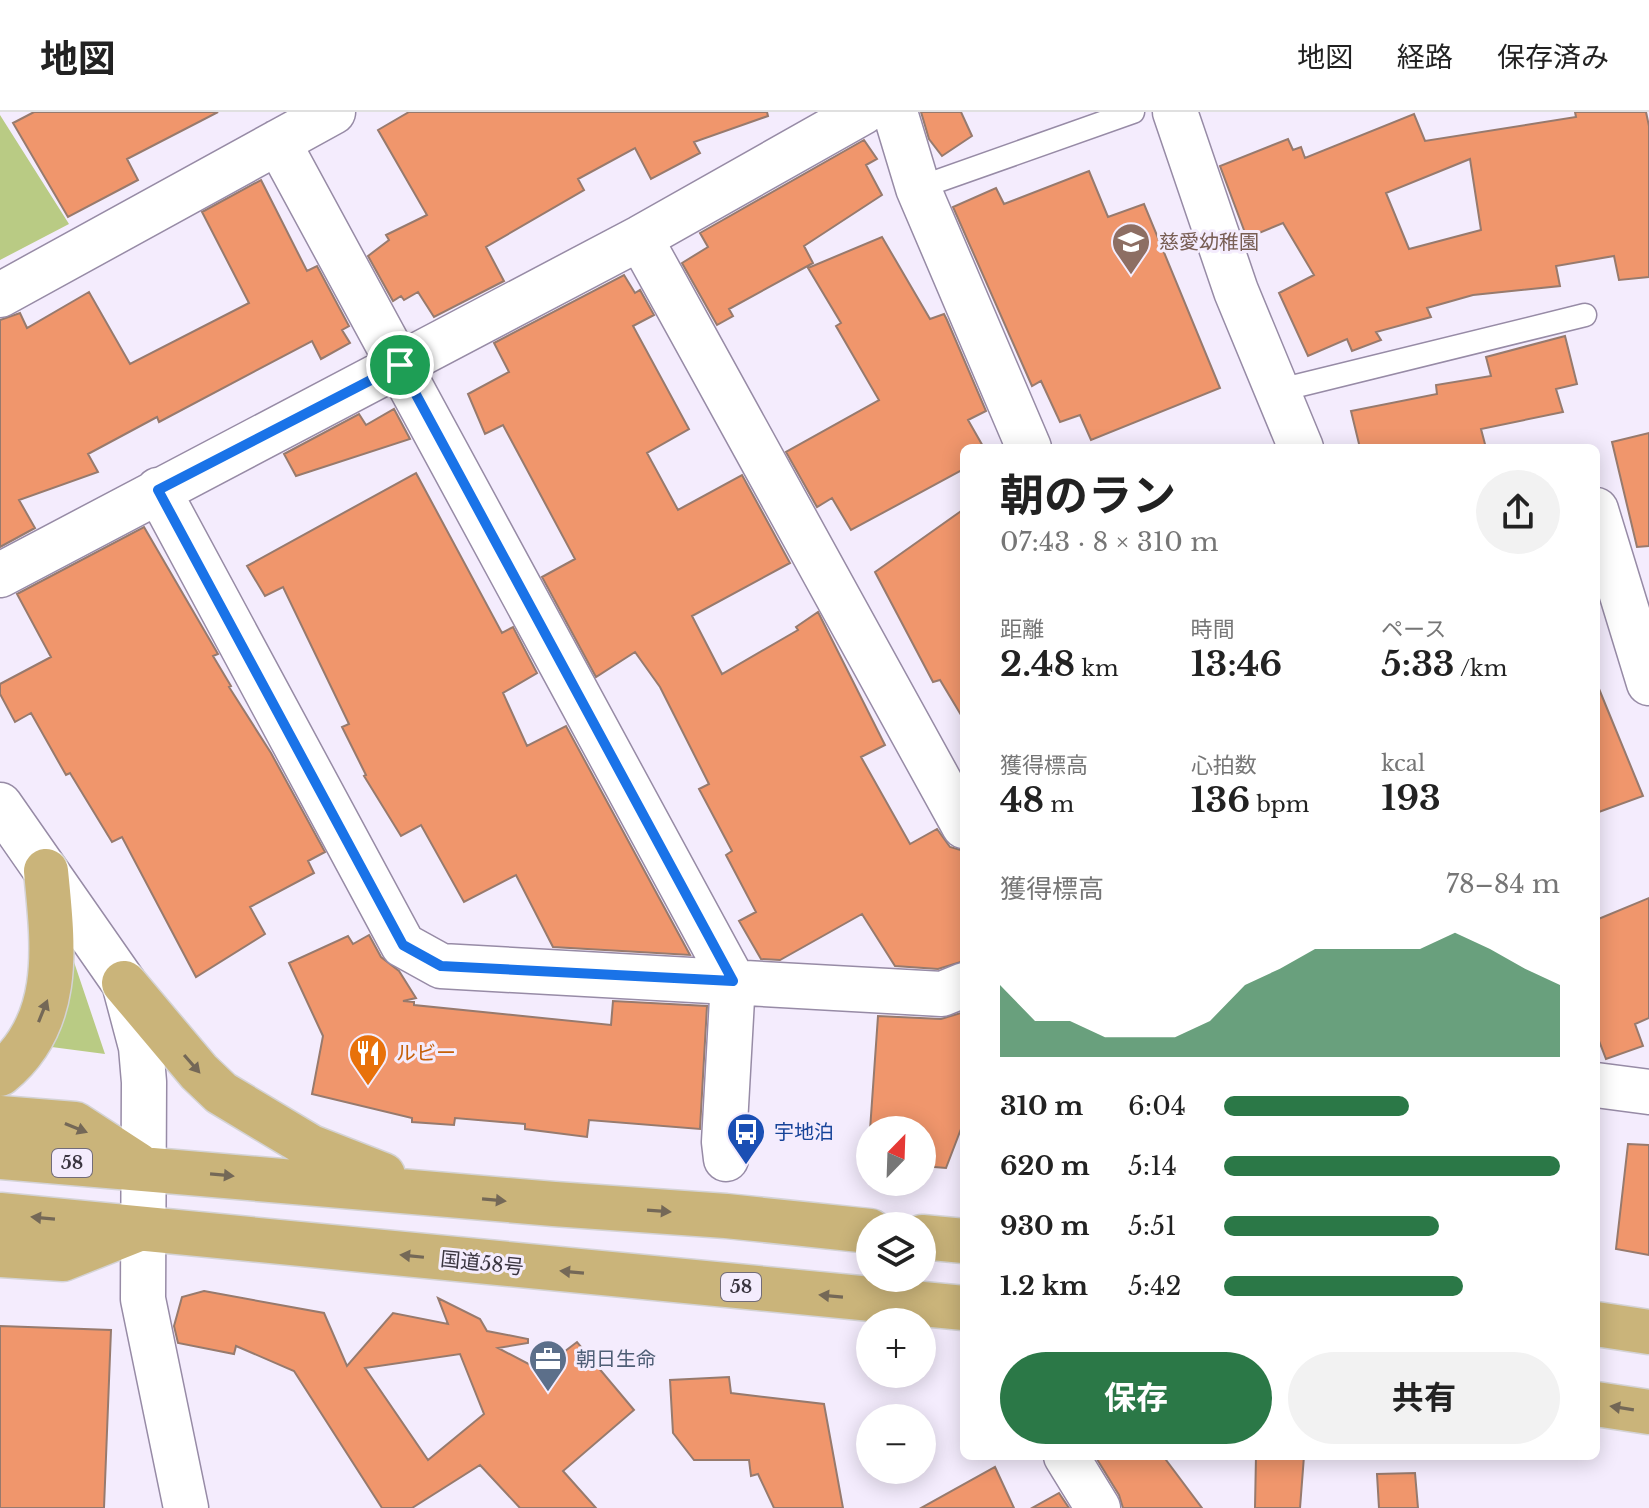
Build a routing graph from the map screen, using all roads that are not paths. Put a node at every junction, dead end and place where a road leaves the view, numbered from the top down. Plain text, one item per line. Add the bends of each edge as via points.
1 (333, 112) edge
2 (863, 112) edge
3 (895, 112) edge
4 (1133, 112) edge
5 (1175, 112) edge
6 (278, 142) junction
7 (918, 188) junction
8 (640, 238) junction
9 (0, 295) edge
10 (1585, 315) dead end
11 (400, 365) junction
12 (1276, 391) junction
13 (1027, 444) edge
14 (1299, 444) edge
15 (158, 490) junction
16 (1600, 523) edge
17 (0, 575) edge
18 (1648, 679) edge
19 (0, 805) edge
20 (960, 819) edge
21 (46, 871) junction
22 (733, 981) junction
23 (124, 983) junction
24 (960, 987) edge
25 (0, 1074) edge
26 (1600, 1086) edge
27 (1649, 1092) edge
28 (0, 1118) edge
29 (0, 1157) edge
30 (726, 1159) dead end
31 (144, 1168) junction
32 (435, 1195) junction
33 (0, 1215) edge
34 (142, 1227) junction
35 (856, 1230) edge
36 (936, 1238) edge
37 (960, 1241) edge
38 (0, 1255) edge
39 (960, 1308) edge
40 (1600, 1325) edge
41 (1649, 1332) edge
42 (1600, 1405) edge
43 (1649, 1412) edge
44 (1068, 1460) edge
45 (186, 1508) edge
46 (1098, 1508) edge

1 - 6 street
2 - 8 street
3 - 7 street
4 - 7 lane
5 - 12 street
6 - 9 street
6 - 11 street
7 - 13 street
8 - 11 street
8 - 20 street
10 - 12 lane
11 - 15 street
11 - 22 street
12 - 14 street
15 - 17 street
15 - 22 street via 403,945 441,966
16 - 18 street
19 - 21 street
21 - 23 street
25 -> 21 highway via 33,1035 50,993 53,949
22 - 24 street via 942,994
22 - 30 street
23 - 31 street via 141,1047
23 -> 32 highway via 221,1093 311,1147
26 - 27 street
28 -> 31 highway via 75,1124
29 - 31 highway, 58
31 -> 32 highway, 58
31 - 34 street
32 -> 35 highway, 58
34 -> 33 highway, 国道58号 / 58
34 - 38 highway via 63,1259
39 -> 34 highway, 国道58号 / 58
34 - 45 street via 143,1299
36 - 37 highway
40 - 41 highway
43 -> 42 highway
44 - 46 street

